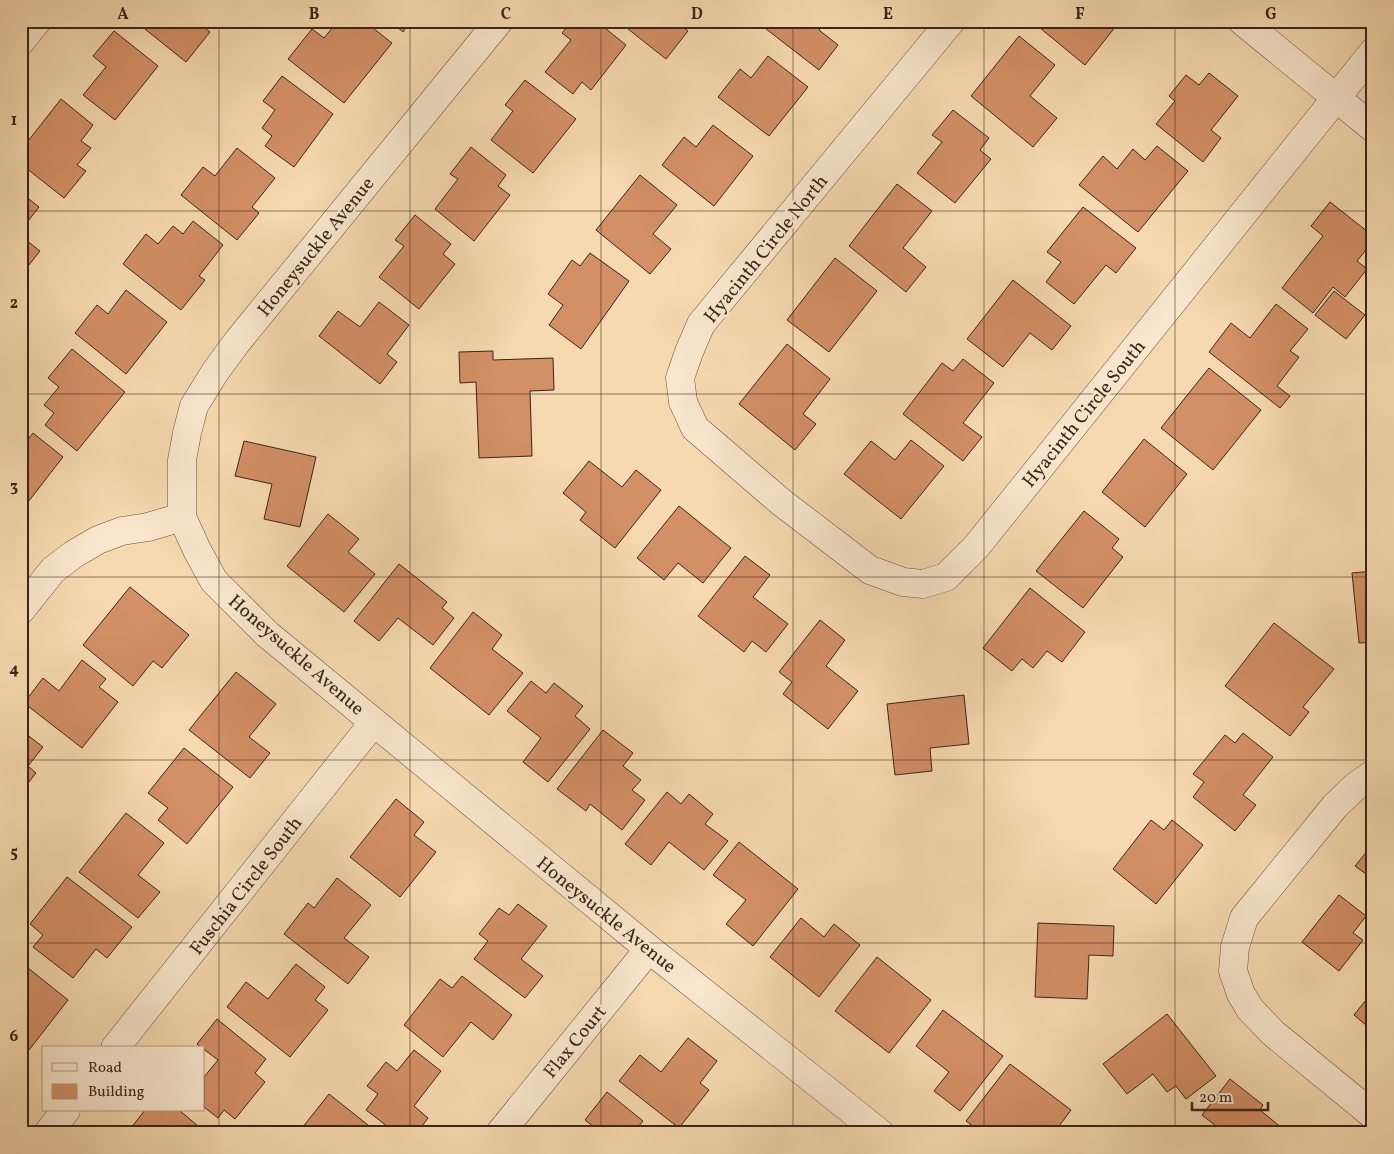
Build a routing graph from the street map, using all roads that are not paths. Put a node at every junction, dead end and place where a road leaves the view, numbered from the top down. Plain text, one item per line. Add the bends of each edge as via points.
1 (37, 21) edge
2 (499, 21) edge
3 (951, 21) edge
4 (1242, 21) edge
5 (21, 41) edge
6 (1373, 52) edge
7 (1336, 97) junction
8 (1373, 128) edge
9 (781, 502) joint
10 (182, 516) junction
11 (21, 610) edge
12 (374, 722) junction
13 (1373, 774) edge
14 (649, 949) junction
15 (117, 1046) edge
16 (64, 1112) edge
17 (1373, 1114) edge
18 (48, 1133) edge
19 (500, 1133) edge
20 (880, 1133) edge

1 - 5 street
2 - 10 street, Honeysuckle Avenue via 215,372 194,406 186,433 182,460
3 - 9 street, Hyacinth Circle North via 701,324 689,352 680,378 683,402 695,428
4 - 7 street
6 - 7 street, Hyacinth Circle South
7 - 8 street
7 - 9 street, Hyacinth Circle South via 976,547 946,577 923,584 902,582 870,570
10 - 11 street via 122,531 74,554 53,570
10 - 12 street, Honeysuckle Avenue via 214,580 267,634
12 - 14 street, Honeysuckle Avenue
12 - 15 street, Fuschia Circle South
13 - 17 street via 1342,799 1244,918 1235,947 1233,971 1250,1009 1273,1033
14 - 19 street, Flax Court
14 - 20 street, Honeysuckle Avenue
16 - 18 street

